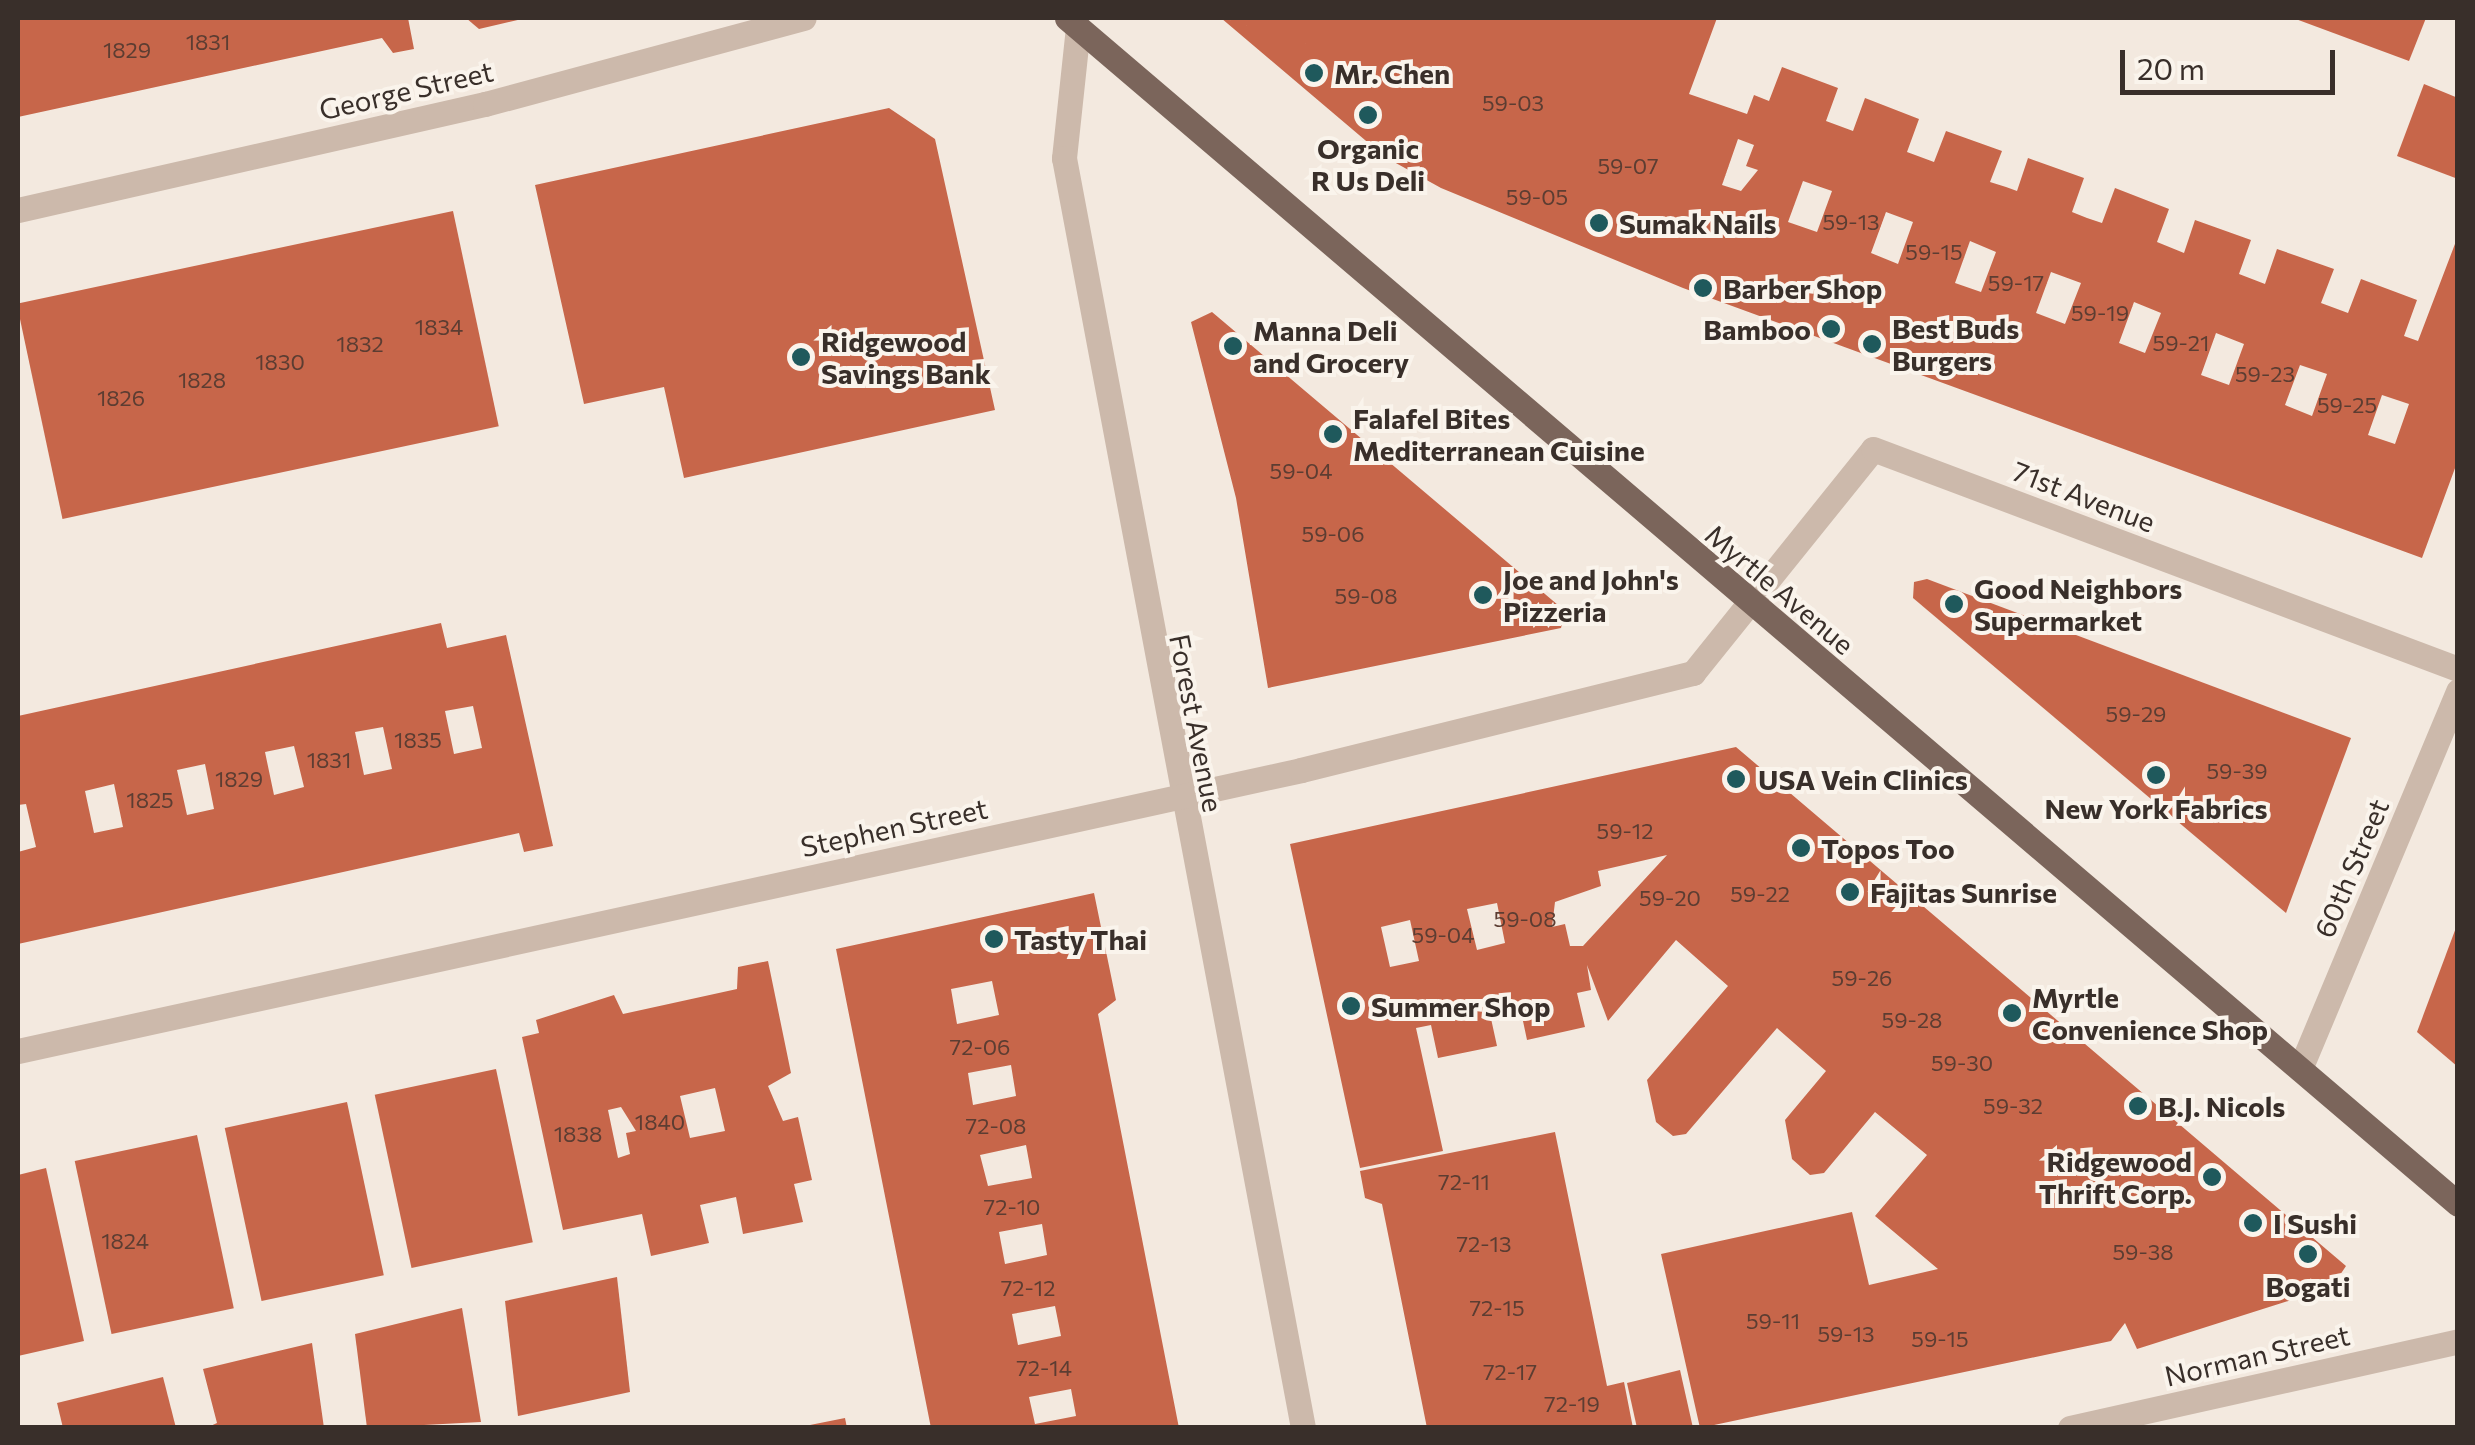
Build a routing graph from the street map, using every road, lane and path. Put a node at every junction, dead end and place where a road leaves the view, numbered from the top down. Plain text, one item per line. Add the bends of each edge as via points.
1 (804, 18) edge
2 (1072, 22) edge
3 (18, 210) edge
4 (1749, 602) junction
5 (2458, 669) edge
6 (2458, 691) edge
7 (1180, 796) junction
8 (18, 1051) edge
9 (2300, 1069) junction
10 (2458, 1204) edge
11 (2458, 1341) edge
12 (1303, 1428) edge
13 (2070, 1428) edge

1 - 3 street, George Street via 485,104
2 - 4 main road, Myrtle Avenue
2 - 7 street, Forest Avenue via 1064,158
4 - 5 street, 71st Avenue via 1873,449
4 - 7 street, Stephen Street via 1693,673
4 - 9 main road, Myrtle Avenue
6 - 9 street, 60th Street
7 - 8 street, Stephen Street
7 - 12 street, Forest Avenue
9 - 10 main road, Myrtle Avenue
11 - 13 street, Norman Street

